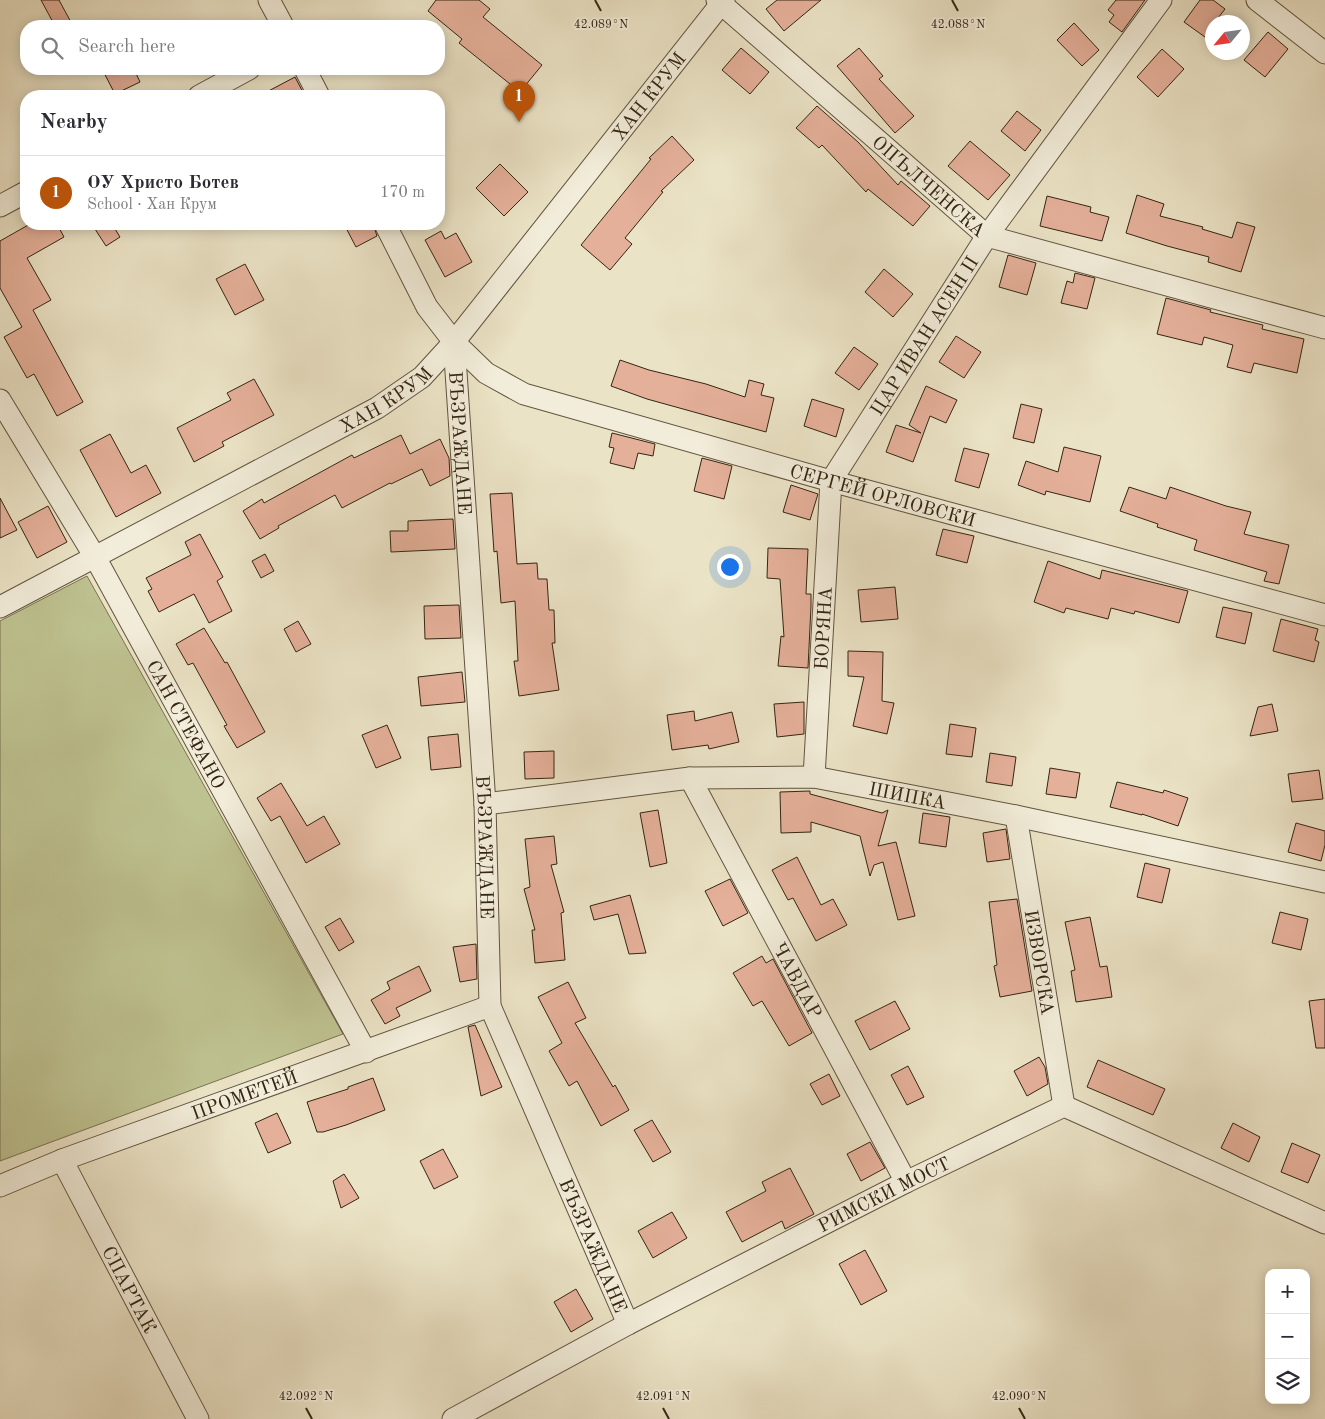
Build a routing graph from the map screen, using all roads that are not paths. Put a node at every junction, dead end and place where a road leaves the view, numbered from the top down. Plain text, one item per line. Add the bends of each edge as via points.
1 (269, 0) edge
2 (1161, 0) edge
3 (1257, 0) edge
4 (721, 1) edge
5 (280, 20) edge
6 (1325, 53) edge
7 (238, 75) edge
8 (308, 75) edge
9 (210, 90) edge
10 (316, 90) edge
11 (20, 195) edge
12 (0, 206) edge
13 (388, 230) edge
14 (987, 236) junction
15 (1325, 328) edge
16 (454, 342) junction
17 (0, 400) edge
18 (830, 481) junction
19 (95, 557) junction
20 (0, 607) edge
21 (1325, 615) edge
22 (814, 777) junction
23 (690, 778) junction
24 (485, 804) junction
25 (1016, 816) junction
26 (1325, 882) edge
27 (490, 1006) junction
28 (366, 1052) junction
29 (1064, 1106) junction
30 (62, 1160) junction
31 (906, 1182) junction
32 (0, 1186) edge
33 (1325, 1223) edge
34 (628, 1324) junction
35 (198, 1419) edge
36 (453, 1419) edge

1 - 5 street
2 - 14 street, ЦАР ИВАН АСЕН II
3 - 6 street
4 - 14 street, ОПЪЛЧЕНСКА
4 - 16 street, ХАН КРУМ
7 - 9 street
8 - 10 street
11 - 12 street
13 - 16 street, СЕРГЕЙ ОРЛОВСКИ via 427,307
14 - 15 street, ОПЪЛЧЕНСКА
14 - 18 street, ЦАР ИВАН АСЕН II
16 - 18 street, СЕРГЕЙ ОРЛОВСКИ via 486,372 524,394
16 - 19 street, ХАН КРУМ via 422,377 377,408
16 - 24 street, ВЪЗРАЖДАНЕ
17 - 19 street, САН СТЕФАНО
18 - 21 street, СЕРГЕЙ ОРЛОВСКИ
18 - 22 street, БОРЯНА
19 - 20 street, ХАН КРУМ
19 - 28 street, САН СТЕФАНО
22 - 23 street, ШИПКА
22 - 25 street, ШИПКА
23 - 24 street, ШИПКА
23 - 31 street, ЧАВДАР
24 - 27 street, ВЪЗРАЖДАНЕ
25 - 26 street, ШИПКА
25 - 29 street, ИЗВОРСКА
27 - 28 street, ПРОМЕТЕЙ
27 - 34 street, ВЪЗРАЖДАНЕ
28 - 30 street, ПРОМЕТЕЙ
29 - 31 street, РИМСКИ МОСТ
29 - 33 street
30 - 32 street, ПРОМЕТЕЙ
30 - 35 street, СПАРТАК
31 - 34 street, РИМСКИ МОСТ
34 - 36 street, РИМСКИ МОСТ

